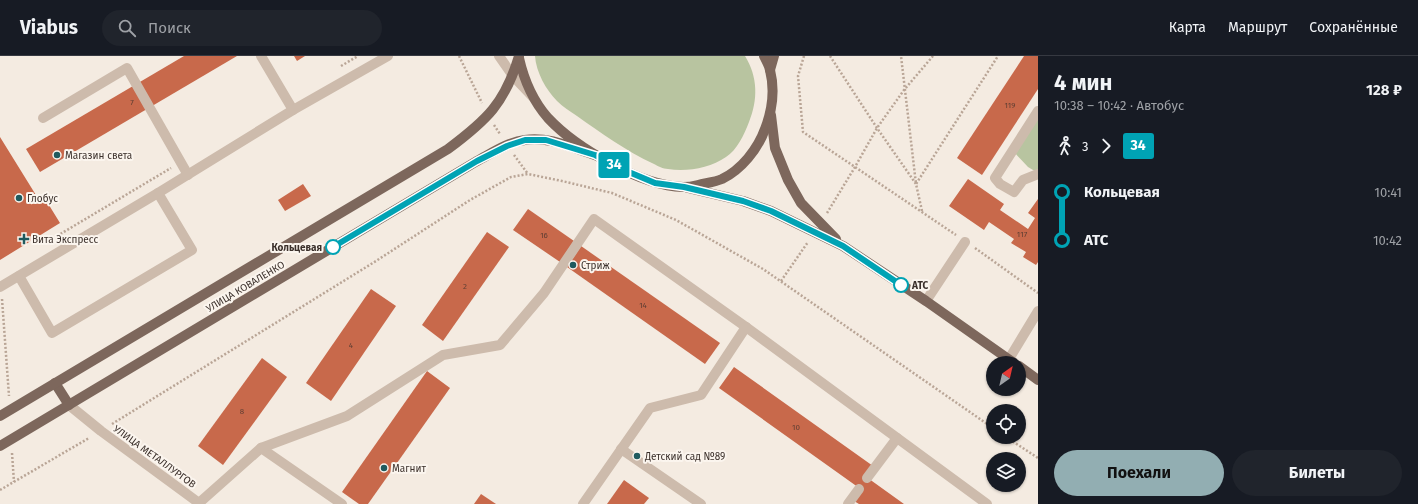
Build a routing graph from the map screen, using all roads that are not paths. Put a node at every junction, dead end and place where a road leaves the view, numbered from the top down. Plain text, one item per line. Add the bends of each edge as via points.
1 (261, 56) edge
2 (388, 56) edge
3 (499, 56) edge
4 (519, 56) edge
5 (764, 56) edge
6 (774, 56) edge
7 (770, 70) junction
8 (513, 76) junction
9 (533, 96) junction
10 (293, 110) junction
11 (1038, 111) edge
12 (771, 114) junction
13 (43, 118) dead end
14 (595, 155) junction
15 (1038, 174) edge
16 (188, 175) junction
17 (684, 187) junction
18 (158, 193) junction
19 (818, 228) junction
20 (965, 242) road end
21 (19, 276) junction
22 (1, 287) edge
23 (926, 301) junction
24 (1038, 311) edge
25 (746, 328) junction
26 (1005, 356) edge
27 (1015, 356) edge
28 (1026, 371) edge
29 (1038, 380) edge
30 (55, 383) junction
31 (69, 405) junction
32 (0, 416) edge
33 (897, 438) junction
34 (0, 446) edge
35 (261, 448) junction
36 (621, 449) junction
37 (867, 478) dead end
38 (860, 489) dead end
39 (342, 504) edge
40 (583, 504) edge
41 (701, 504) edge
42 (848, 504) edge
43 (987, 504) edge

1 - 10 street
2 - 10 street
3 - 8 street
4 - 8 main road, УЛИЦА КОВАЛЕНКО
4 - 9 main road via 523,75
5 - 7 main road
6 - 7 main road
7 - 12 main road via 773,96
8 - 9 street
8 - 30 main road, УЛИЦА КОВАЛЕНКО via 501,99 488,116 448,149
9 - 14 main road via 548,117 568,136
10 - 16 street
11 - 15 street via 995,178 1014,192 1023,180
12 - 17 main road via 762,136 737,169 722,179
12 - 19 main road via 775,148 788,180
13 - 16 street via 127,68
14 - 17 main road via 655,183
14 - 31 main road, УЛИЦА КОВАЛЕНКО via 546,140 525,140 507,146 477,161
16 - 18 street
17 - 19 main road via 743,201
18 - 21 street
18 - 21 street via 192,250 52,333
19 - 23 main road
20 - 23 street
21 - 22 street
23 - 26 main road
24 - 27 street
25 - 33 street
25 - 35 street via 594,219 544,292 500,345 443,355 347,416
25 - 36 street via 701,395 650,408
28 - 29 main road
30 - 31 main road, УЛИЦА МЕТАЛЛУРГОВ
30 - 32 main road, УЛИЦА КОВАЛЕНКО
31 - 34 main road, УЛИЦА КОВАЛЕНКО
31 - 35 street, УЛИЦА МЕТАЛЛУРГОВ via 199,503
33 - 37 street
33 - 43 street
35 - 39 street
36 - 40 street
36 - 41 street
38 - 42 street

